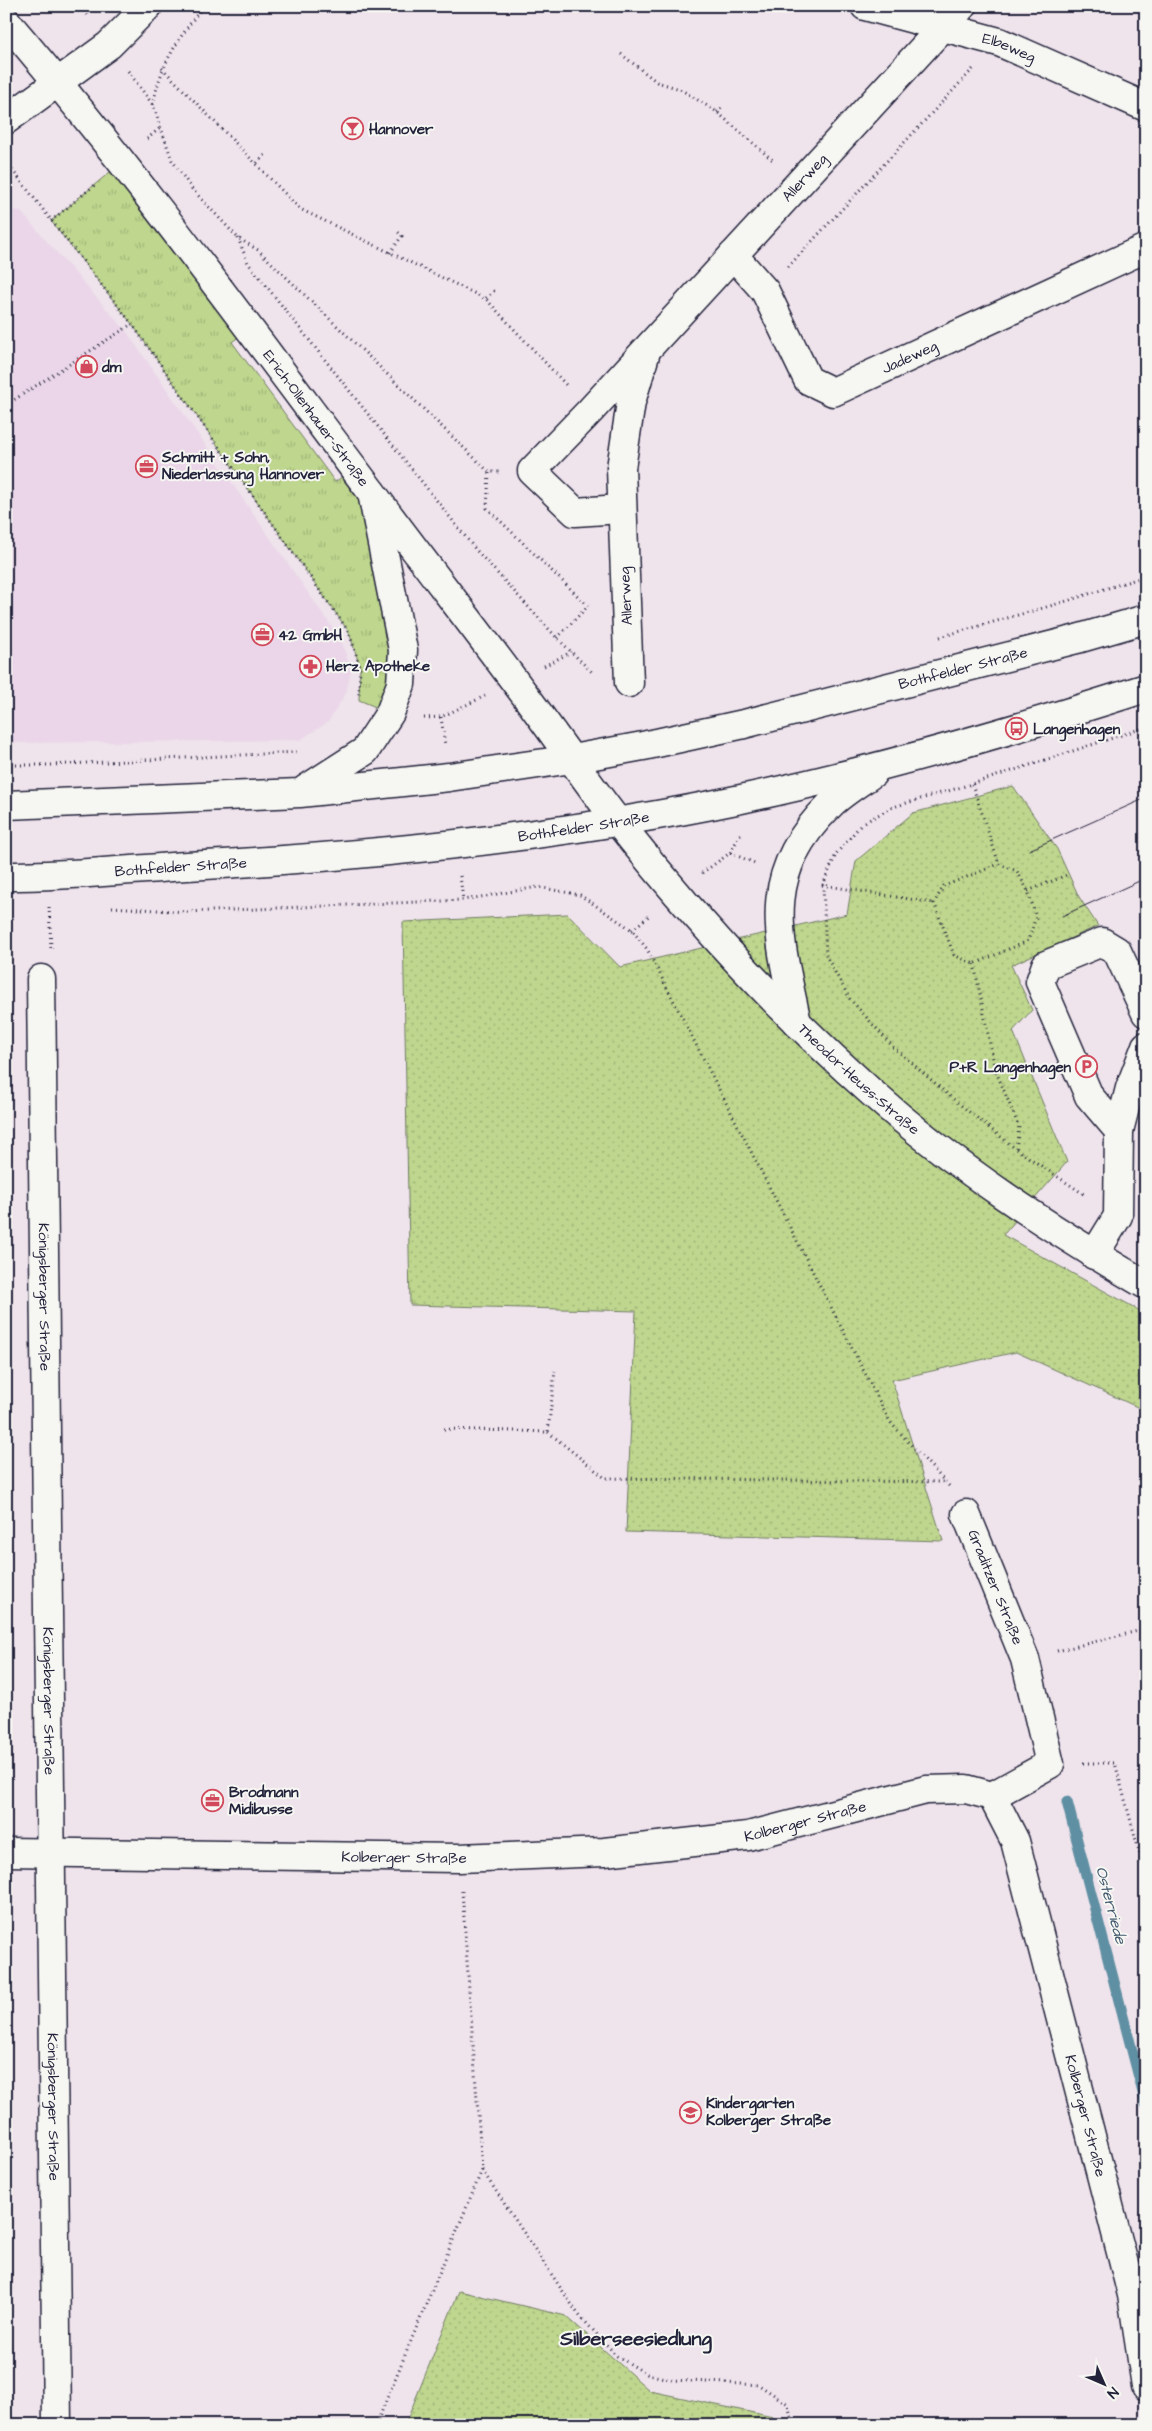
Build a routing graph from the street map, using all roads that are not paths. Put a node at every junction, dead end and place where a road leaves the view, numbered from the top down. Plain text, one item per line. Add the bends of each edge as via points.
1 (148, 6) edge
2 (865, 6) edge
3 (962, 6) edge
4 (6, 21) edge
5 (943, 26) junction
6 (59, 83) junction
7 (1146, 107) edge
8 (6, 120) edge
9 (1146, 248) edge
10 (733, 254) junction
11 (647, 348) junction
12 (372, 493) junction
13 (621, 509) junction
14 (1146, 619) edge
15 (629, 683) dead end
16 (1146, 688) edge
17 (572, 759) junction
18 (882, 766) junction
19 (300, 793) junction
20 (6, 805) edge
21 (618, 821) junction
22 (6, 876) edge
23 (41, 978) road end
24 (1146, 1013) edge
25 (797, 1023) junction
26 (1146, 1046) edge
27 (1119, 1131) junction
28 (1094, 1254) junction
29 (1146, 1285) edge
30 (966, 1514) road end
31 (992, 1796) junction
32 (6, 1852) edge
33 (52, 1853) junction
34 (1146, 2386) edge
35 (57, 2425) edge

1 - 6 street via 109,45
2 - 5 street, Elbeweg
3 - 5 street, Allerweg
4 - 6 street, Erich-Ollenhauer-Straße
5 - 7 street, Elbeweg via 999,42
5 - 10 street, Allerweg
6 - 8 street
6 - 12 street, Erich-Ollenhauer-Straße via 208,273
9 - 10 street, Jadeweg via 833,392 808,380 766,291
10 - 11 street, Allerweg
11 - 13 street, Allerweg via 631,402 621,468
11 - 13 street, Allerweg via 532,471 575,512
12 - 17 street, Erich-Ollenhauer-Straße
12 - 19 street via 403,650 401,684 390,713 365,751
13 - 15 street, Allerweg
14 - 17 street, Bothfelder Straße via 744,724
16 - 18 street, Bothfelder Straße via 1017,729
17 - 19 street, Bothfelder Straße via 449,777
17 - 21 street, Erich-Ollenhauer-Straße
18 - 21 street, Bothfelder Straße via 740,799
18 - 25 street via 831,804 814,823 795,848 786,875 778,905 779,938
19 - 20 street, Bothfelder Straße
21 - 22 street, Bothfelder Straße via 456,845 311,860
21 - 25 street, Theodor-Heuss-Straße via 695,914
23 - 33 street, Königsberger Straße
24 - 27 street via 1117,951 1102,942 1046,965 1040,982 1088,1096
25 - 28 street, Theodor-Heuss-Straße via 871,1093 934,1145 993,1190
26 - 27 street via 1130,1088
27 - 28 street via 1118,1216
28 - 29 street, Theodor-Heuss-Straße
30 - 31 street, Graditzer Straße via 1025,1659 1050,1764
31 - 33 street, Kolberger Straße via 966,1789 926,1790 748,1836 604,1852 459,1858
31 - 34 street, Kolberger Straße via 1015,1841 1132,2295
32 - 33 street, Kolberger Straße
33 - 35 street, Königsberger Straße

